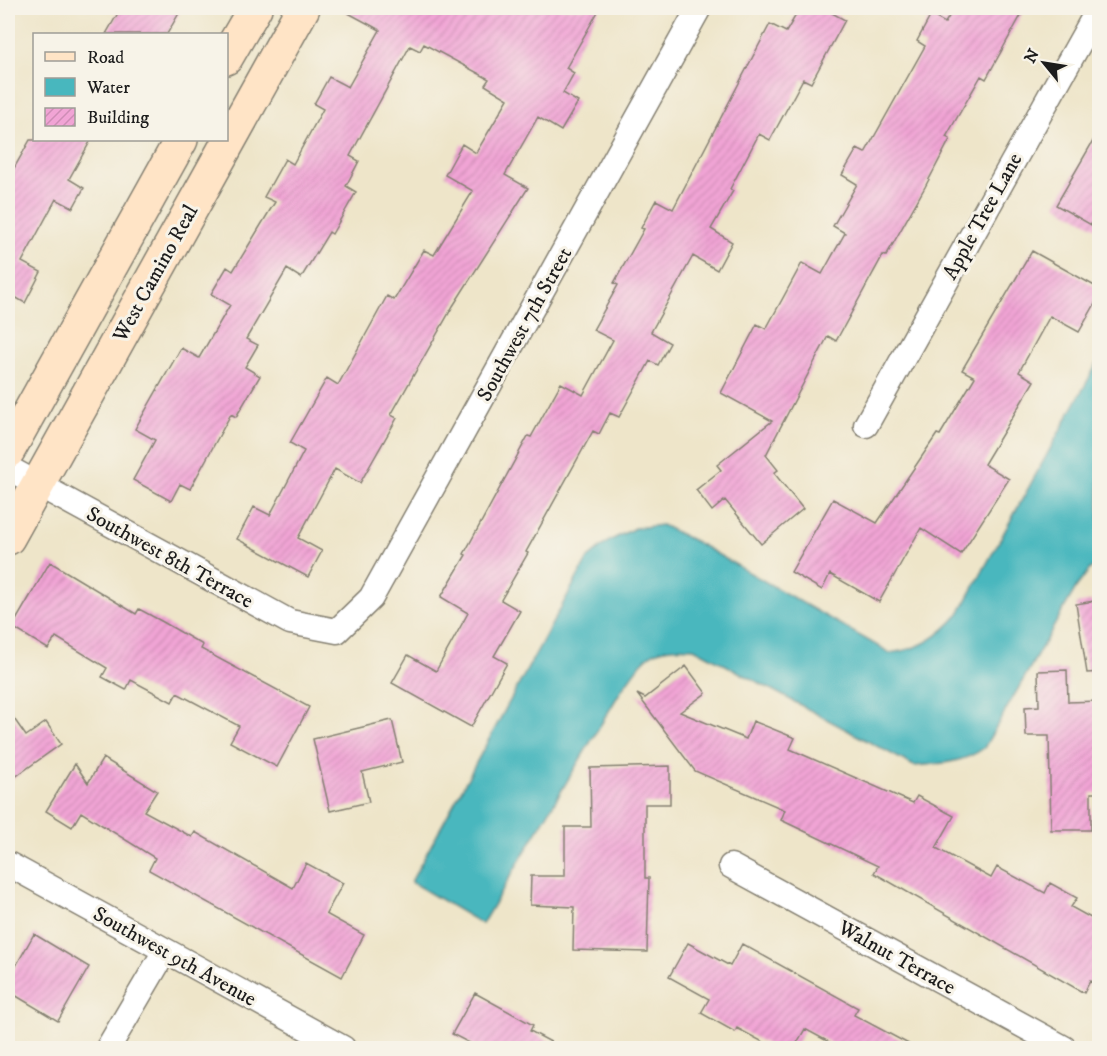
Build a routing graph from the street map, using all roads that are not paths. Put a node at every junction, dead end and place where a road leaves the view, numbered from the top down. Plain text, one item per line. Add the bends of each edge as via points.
1 (255, 8) edge
2 (303, 8) edge
3 (699, 8) edge
4 (1099, 8) edge
5 (228, 55) edge
6 (180, 141) edge
7 (866, 425) dead end
8 (8, 451) edge
9 (8, 468) edge
10 (37, 484) junction
11 (8, 538) edge
12 (338, 631) joint
13 (8, 864) edge
14 (731, 866) dead end
15 (165, 951) junction
16 (108, 1048) edge
17 (343, 1048) edge
18 (1064, 1048) edge

1 - 5 street
2 - 10 street, West Camino Real
3 - 12 street, Southwest 7th Street via 371,598
4 - 7 street, Apple Tree Lane
6 - 8 street, West Camino Real
9 - 10 street, Southwest 8th Terrace
10 - 11 street, West Camino Real
10 - 12 street, Southwest 8th Terrace via 290,622
13 - 15 street, Southwest 9th Avenue
14 - 18 street, Walnut Terrace
15 - 16 street
15 - 17 street, Southwest 9th Avenue

